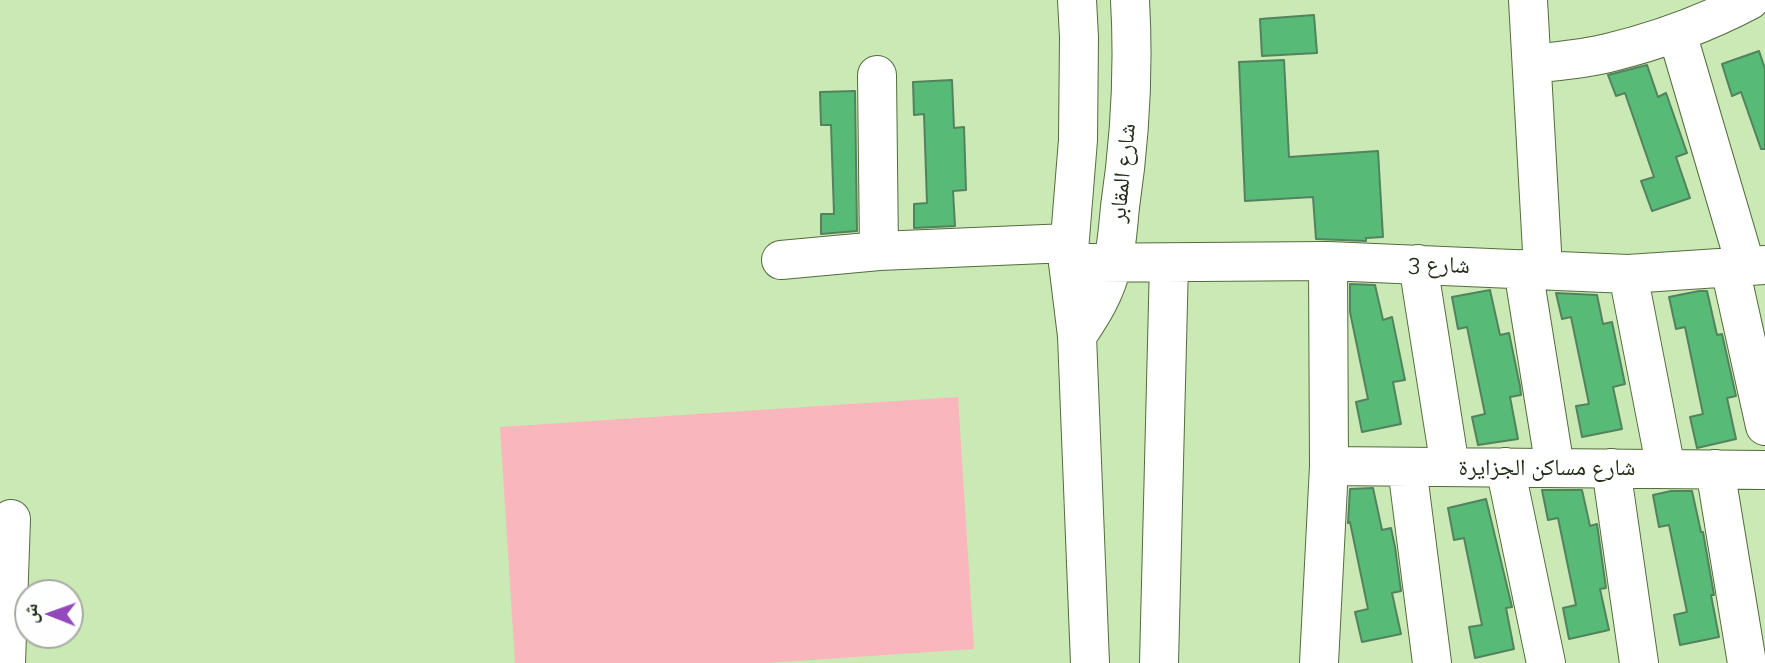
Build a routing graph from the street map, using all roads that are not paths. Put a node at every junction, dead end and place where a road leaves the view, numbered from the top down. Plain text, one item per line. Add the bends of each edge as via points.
1 (1077, 0) edge
2 (1130, 0) edge
3 (1528, 0) edge
4 (1750, 0) edge
5 (1677, 33) junction
6 (1533, 64) junction
7 (877, 75) dead end
8 (879, 251) junction
9 (1068, 253) junction
10 (781, 260) dead end
11 (1328, 261) junction
12 (1169, 263) junction
13 (1113, 264) junction
14 (1418, 264) junction
15 (1747, 267) edge
16 (1533, 269) junction
17 (1628, 274) junction
18 (1077, 336) junction
19 (1765, 426) edge
20 (1329, 466) junction
21 (1407, 467) junction
22 (1450, 467) junction
23 (1505, 467) junction
24 (1555, 468) junction
25 (1611, 468) junction
26 (1666, 469) junction
27 (1715, 469) junction
28 (1765, 470) edge
29 (11, 519) dead end
30 (6, 663) edge
31 (1090, 663) edge
32 (1159, 663) edge
33 (1319, 663) edge
34 (1432, 663) edge
35 (1546, 663) edge
36 (1639, 663) edge
37 (1746, 663) edge

1 - 9 street, شارع المقابر via 1077,140
2 - 13 street, شارع المقابر via 1128,150
3 - 6 street
4 - 5 street
5 - 6 street via 1606,53
5 - 15 street
6 - 16 street
7 - 8 street
8 - 9 street, شارع 3
8 - 10 street, شارع 3
9 - 13 street, شارع 3
9 - 18 street, شارع المقابر
11 - 12 street, شارع 3
11 - 14 street, شارع 3
11 - 20 street
12 - 13 street, شارع 3
12 - 32 street
13 - 18 street, شارع المقابر via 1092,314
14 - 16 street, شارع 3
14 - 22 street
15 - 17 street, شارع 3
15 - 19 street
16 - 17 street, شارع 3
16 - 24 street
17 - 26 street
18 - 31 street, شارع المقابر
20 - 21 street, شارع مساكن الجزايرة
20 - 33 street
21 - 22 street, شارع مساكن الجزايرة
21 - 34 street
22 - 23 street, شارع مساكن الجزايرة
23 - 24 street, شارع مساكن الجزايرة
23 - 35 street
24 - 25 street, شارع مساكن الجزايرة
25 - 26 street, شارع مساكن الجزايرة
25 - 36 street
26 - 27 street, شارع مساكن الجزايرة
27 - 28 street, شارع مساكن الجزايرة
27 - 37 street
29 - 30 street

